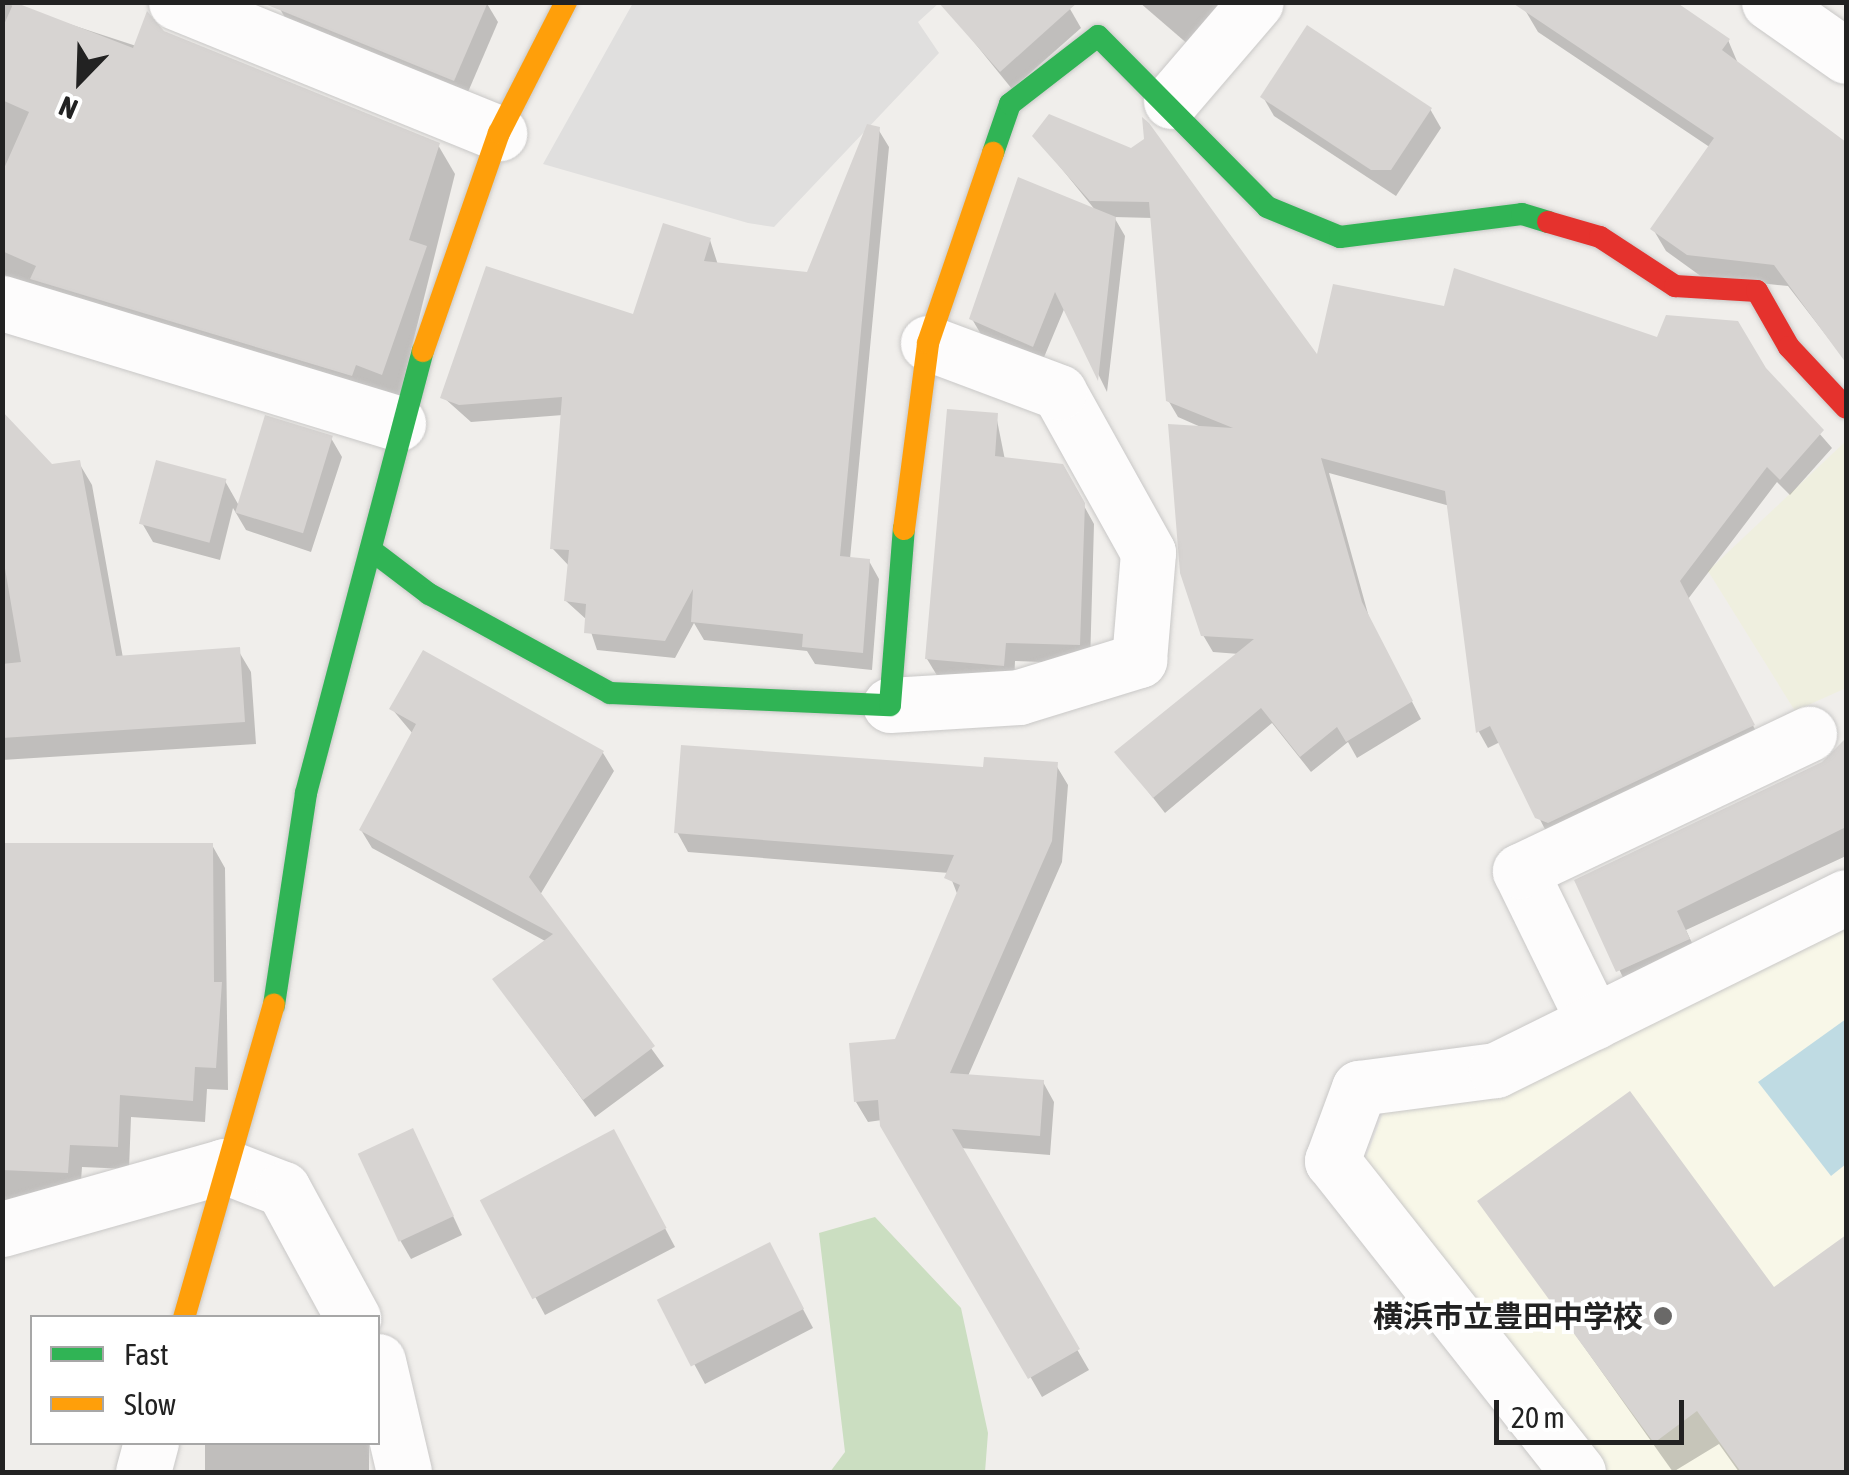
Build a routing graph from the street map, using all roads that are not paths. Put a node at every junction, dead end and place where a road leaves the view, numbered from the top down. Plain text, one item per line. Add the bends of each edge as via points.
1 (176, 2) edge
2 (566, 2) edge
3 (1256, 2) edge
4 (1769, 2) edge
5 (1846, 56) edge
6 (1171, 100) junction
7 (499, 132) junction
8 (2, 303) edge
9 (928, 343) junction
10 (1846, 408) edge
11 (398, 423) junction
12 (371, 550) junction
13 (890, 705) junction
14 (1809, 734) dead end
15 (1846, 897) edge
16 (1594, 1022) junction
17 (224, 1166) junction
18 (2, 1229) edge
19 (185, 1315) edge
20 (352, 1315) edge
21 (380, 1370) edge
22 (150, 1445) edge
23 (143, 1472) edge
24 (404, 1472) edge
25 (1578, 1472) edge

1 - 7 street
2 - 7 street
3 - 6 street
4 - 5 street
6 - 9 street via 1098,36 1010,104
6 - 10 street via 1266,207 1340,237 1522,214 1600,237 1675,286 1757,291 1790,347
7 - 11 street
8 - 11 street
9 - 13 street via 913,410
9 - 13 street via 1060,392 1148,552 1142,625 1138,660 1019,697
11 - 12 street
12 - 13 street via 429,594 610,692
12 - 17 street via 306,794 284,971
14 - 16 street via 1520,871
15 - 16 street
16 - 25 street via 1496,1070 1359,1088 1332,1161
17 - 18 street
17 - 19 street
17 - 20 street via 282,1188
21 - 24 street
22 - 23 street

